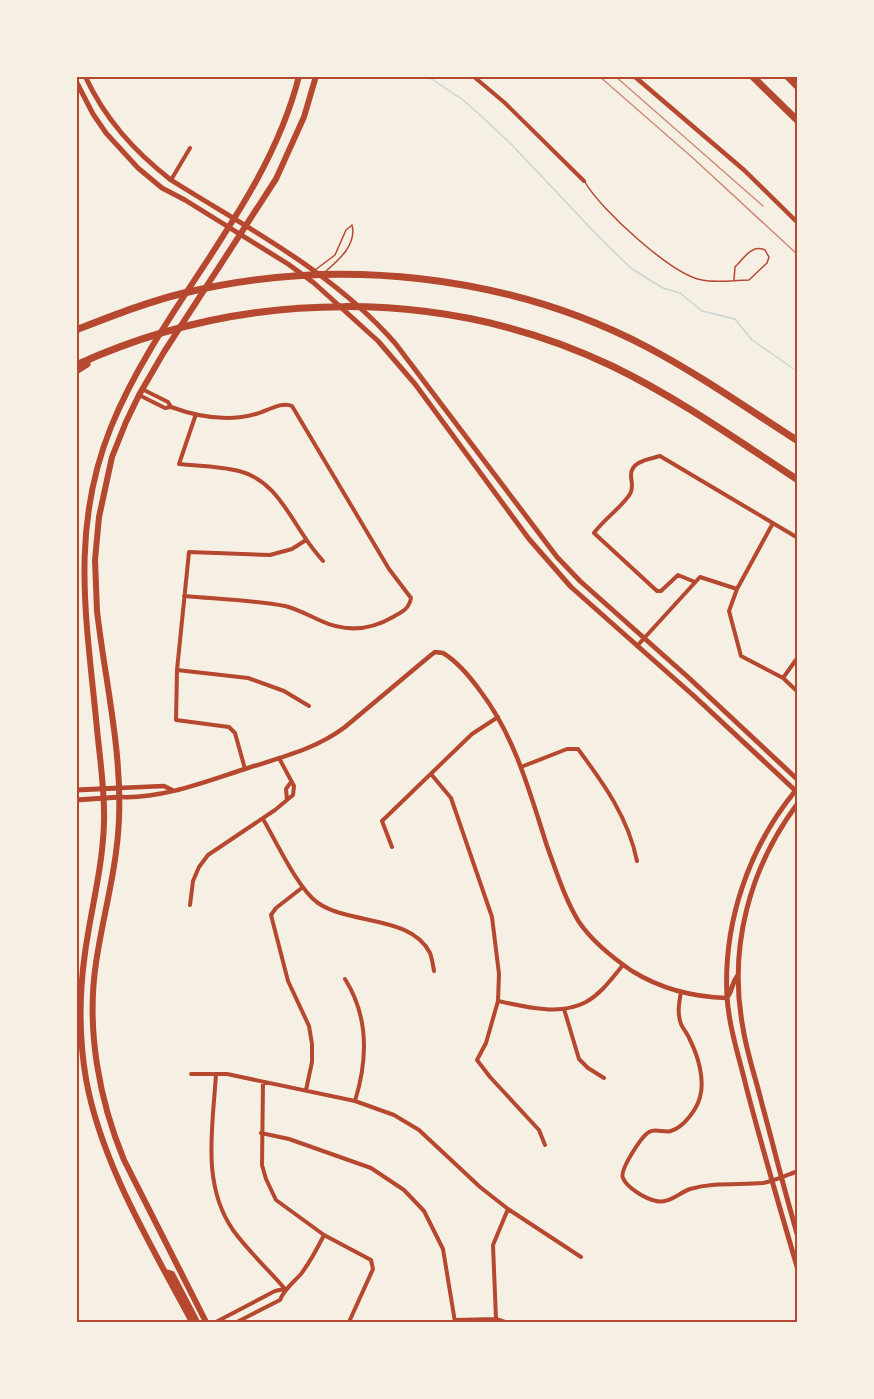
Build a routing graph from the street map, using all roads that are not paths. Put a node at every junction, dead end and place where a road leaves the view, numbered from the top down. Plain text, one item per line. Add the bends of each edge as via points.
1 (86, 76) edge
2 (299, 76) edge
3 (316, 76) edge
4 (473, 76) edge
5 (634, 76) edge
6 (752, 76) edge
7 (787, 76) edge
8 (76, 81) edge
9 (798, 87) edge
10 (798, 121) edge
11 (190, 148) dead end
12 (171, 180) junction
13 (584, 181) joint
14 (233, 218) junction
15 (798, 223) edge
16 (228, 226) junction
17 (246, 226) junction
18 (240, 234) junction
19 (315, 270) junction
20 (321, 275) junction
21 (307, 278) junction
22 (734, 280) junction
23 (314, 283) junction
24 (76, 330) edge
25 (104, 352) junction
26 (76, 365) edge
27 (76, 371) edge
28 (141, 392) junction
29 (196, 414) junction
30 (798, 441) edge
31 (798, 480) edge
32 (773, 523) junction
33 (798, 538) edge
34 (306, 540) junction
35 (323, 561) dead end
36 (695, 582) junction
37 (737, 589) junction
38 (184, 596) junction
39 (644, 638) junction
40 (637, 646) junction
41 (798, 657) edge
42 (177, 670) junction
43 (783, 678) junction
44 (798, 692) edge
45 (309, 706) dead end
46 (498, 717) junction
47 (279, 758) junction
48 (521, 767) junction
49 (245, 769) junction
50 (430, 774) junction
51 (798, 780) edge
52 (291, 782) junction
53 (119, 788) junction
54 (76, 789) edge
55 (103, 789) junction
56 (172, 790) junction
57 (797, 791) edge
58 (120, 797) junction
59 (104, 799) junction
60 (76, 800) edge
61 (287, 800) junction
62 (798, 803) edge
63 (263, 819) junction
64 (392, 846) dead end
65 (637, 861) dead end
66 (303, 887) junction
67 (190, 905) dead end
68 (623, 965) junction
69 (434, 971) dead end
70 (738, 975) junction
71 (345, 979) dead end
72 (681, 992) junction
73 (728, 998) junction
74 (498, 1001) junction
75 (81, 1006) junction
76 (92, 1006) junction
77 (740, 1008) junction
78 (564, 1009) junction
79 (191, 1074) dead end
80 (216, 1074) junction
81 (604, 1078) dead end
82 (263, 1082) junction
83 (306, 1090) junction
84 (355, 1101) junction
85 (261, 1133) junction
86 (545, 1145) dead end
87 (798, 1171) edge
88 (781, 1177) junction
89 (772, 1180) junction
90 (508, 1209) junction
91 (324, 1235) junction
92 (798, 1237) edge
93 (581, 1257) dead end
94 (798, 1270) edge
95 (165, 1272) junction
96 (285, 1288) junction
97 (257, 1300) junction
98 (263, 1310) junction
99 (496, 1319) junction
100 (455, 1321) edge
101 (192, 1323) edge
102 (197, 1323) edge
103 (206, 1323) edge
104 (216, 1323) edge
105 (237, 1323) edge
106 (349, 1323) edge
107 (504, 1323) edge

1 - 12 main road via 127,141
2 - 14 main road via 287,118 267,163
3 - 17 main road via 286,159
4 - 13 street
5 - 15 street via 744,170
6 - 10 highway
7 - 9 highway
8 - 16 main road via 106,133 138,168 162,188
11 - 12 street
12 - 14 main road
13 - 22 lane via 629,232 668,262 700,280
14 - 16 main road
14 - 17 main road
16 - 18 main road
16 - 55 main road via 129,387 95,476 86,527 83,579
17 - 18 main road
17 - 19 main road
18 - 21 main road
18 - 28 main road
19 - 20 main road
19 - 20 lane via 335,255 352,225 345,252
19 - 21 lane
20 - 23 lane
20 - 39 main road via 367,312 395,343 557,557
21 - 23 main road
22 - 22 lane via 735,267 752,249 767,252 767,263 749,280
23 - 40 main road via 397,363 548,562
24 - 30 highway via 184,293 260,279 316,274 431,280 526,300 612,331 690,371
25 - 26 highway
25 - 27 highway
25 - 31 highway via 235,315 290,309 354,306 475,320 545,340 609,365 665,393
28 - 29 street via 165,408
28 - 53 main road via 112,457 95,560 97,611
29 - 34 street via 178,464 242,471 260,480 285,504
29 - 38 street via 241,417 288,404 296,410 388,569 411,598 405,610 380,625 353,629 330,625 288,607
32 - 33 street
32 - 36 street via 660,456 637,464 632,468 631,493 594,533 657,591 678,575
32 - 37 street
34 - 35 street
34 - 38 street via 270,555 189,552
36 - 37 street via 700,577
36 - 39 street
37 - 43 street via 729,611 741,656
38 - 42 street
39 - 40 street
39 - 51 main road
40 - 57 main road
41 - 43 street
42 - 45 street via 248,678 284,691
42 - 49 street via 176,720 230,728
43 - 44 street
46 - 47 street via 474,683 440,652 431,655 331,737
46 - 48 street
46 - 50 street via 472,734
47 - 49 street
47 - 52 street
48 - 65 street via 567,749 578,749 615,800 629,829
48 - 68 street via 558,879 579,922
49 - 56 street
50 - 64 street via 382,821
50 - 74 street via 451,798 492,917
52 - 61 street via 286,789
52 - 61 street via 293,795
53 - 55 main road
53 - 56 street via 164,786
53 - 58 main road
54 - 55 main road
55 - 59 main road
56 - 58 street via 165,795
57 - 73 main road via 760,844 740,893 732,927
58 - 59 main road
58 - 76 main road via 116,860 95,967
59 - 60 main road
59 - 75 main road via 101,863 85,954
61 - 63 street
62 - 70 main road via 774,840 753,885 740,939
63 - 66 street
63 - 67 street via 208,855 193,881
66 - 69 street via 325,907 413,935 430,954
66 - 83 street via 271,915 288,981 309,1026 312,1062
68 - 72 street
68 - 78 street via 586,1002
70 - 73 main road
70 - 77 main road
71 - 84 street via 356,996 363,1029 362,1080
72 - 73 street
72 - 89 street via 681,1023 700,1069 702,1091 698,1107 678,1127 647,1133 624,1167 622,1177 633,1189 657,1201 706,1186
73 - 77 main road via 734,1007
73 - 89 main road via 738,1053
74 - 78 street
74 - 86 street via 477,1060 539,1130
75 - 76 main road
75 - 95 main road via 86,1078 104,1144
76 - 103 main road via 102,1093 114,1137
77 - 88 main road via 746,1046
78 - 81 street via 579,1059
79 - 80 street
80 - 82 street
80 - 96 street via 210,1163 218,1201 233,1230
82 - 83 street
82 - 85 street
83 - 84 street
84 - 90 street via 394,1114 420,1130 480,1188
85 - 91 street via 262,1165 276,1200
85 - 100 street via 371,1168 404,1190 424,1211 443,1249
87 - 88 street
88 - 89 street
88 - 92 main road
89 - 94 main road
90 - 93 street
90 - 99 street via 493,1245
91 - 96 street via 312,1259
91 - 106 street via 370,1260 373,1269
95 - 101 main road
95 - 102 main road via 172,1274
96 - 97 street
96 - 98 street via 280,1300
97 - 98 street
97 - 104 street
98 - 105 street
99 - 100 street
99 - 107 street

